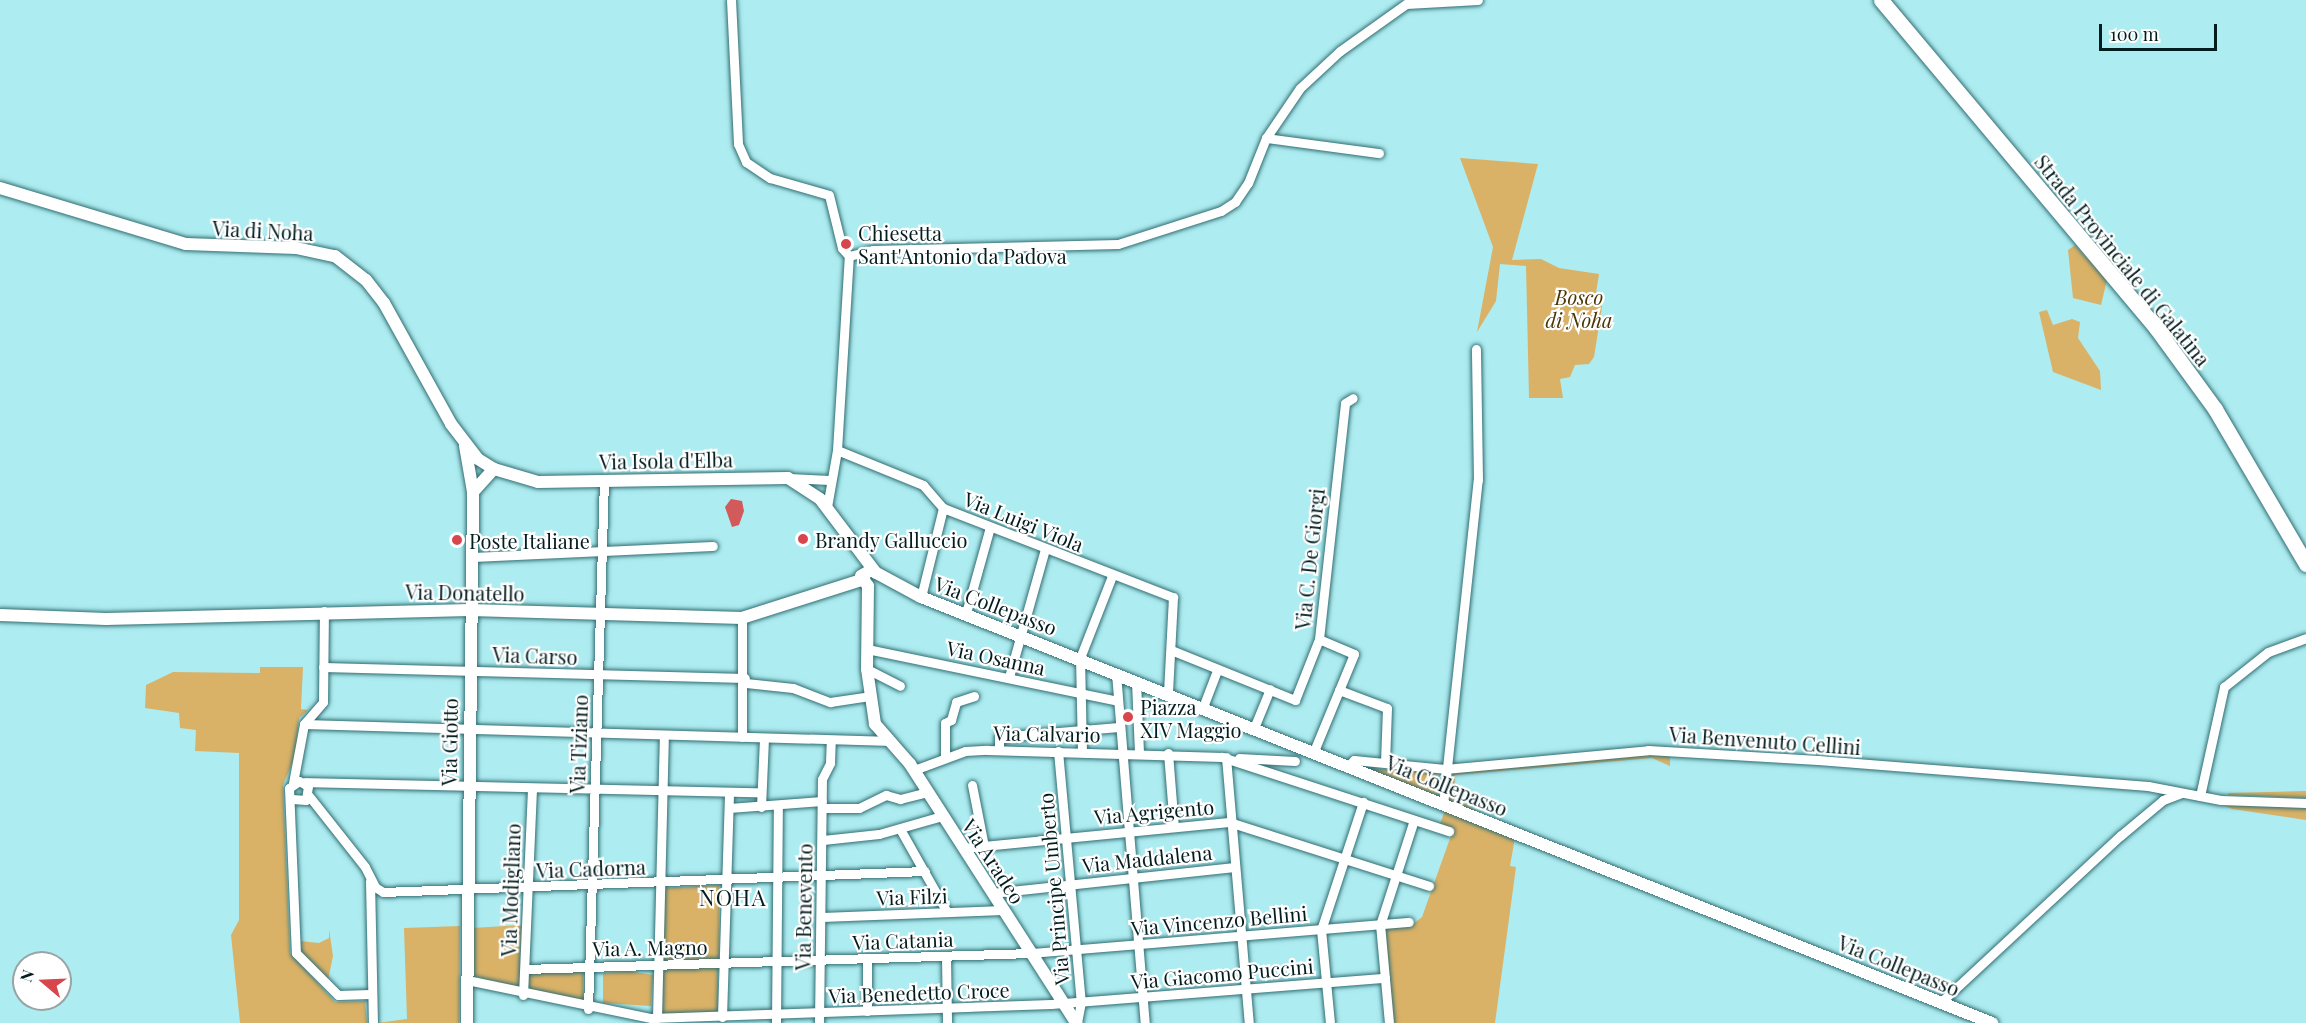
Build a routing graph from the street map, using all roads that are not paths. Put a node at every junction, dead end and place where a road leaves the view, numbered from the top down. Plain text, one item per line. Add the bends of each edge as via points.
1 (731, 0) edge
2 (1478, 0) edge
3 (1881, 0) edge
4 (1266, 138) junction
5 (1379, 153) dead end
6 (0, 188) edge
7 (849, 256) junction
8 (1476, 349) dead end
9 (1353, 398) dead end
10 (465, 445) junction
11 (837, 450) junction
12 (494, 469) junction
13 (788, 478) junction
14 (604, 480) junction
15 (829, 480) junction
16 (473, 492) junction
17 (827, 507) junction
18 (943, 508) junction
19 (990, 527) junction
20 (713, 546) dead end
21 (1046, 549) junction
22 (601, 551) junction
23 (471, 557) junction
24 (2306, 564) edge
25 (1112, 576) junction
26 (868, 580) junction
27 (921, 597) junction
28 (470, 610) junction
29 (324, 611) junction
30 (966, 613) junction
31 (0, 615) edge
32 (599, 615) junction
33 (742, 618) junction
34 (1020, 634) junction
35 (2306, 638) edge
36 (1319, 639) junction
37 (867, 649) junction
38 (1171, 650) junction
39 (1080, 658) junction
40 (323, 667) junction
41 (867, 669) junction
42 (1217, 670) junction
43 (469, 671) junction
44 (1116, 673) junction
45 (598, 675) junction
46 (1009, 677) junction
47 (746, 680) junction
48 (1136, 681) junction
49 (900, 686) dead end
50 (1270, 689) junction
51 (1339, 690) junction
52 (1168, 693) junction
53 (1080, 694) junction
54 (870, 696) junction
55 (974, 696) dead end
56 (1118, 702) junction
57 (1203, 707) junction
58 (304, 724) junction
59 (1119, 727) junction
60 (1254, 728) junction
61 (1080, 730) junction
62 (468, 731) junction
63 (595, 733) junction
64 (664, 735) junction
65 (742, 737) junction
66 (764, 738) junction
67 (831, 740) junction
68 (893, 741) junction
69 (1301, 746) junction
70 (999, 749) junction
71 (1058, 751) junction
72 (1314, 751) junction
73 (1082, 752) junction
74 (1121, 753) junction
75 (1139, 753) junction
76 (1168, 753) junction
77 (1222, 757) junction
78 (945, 758) junction
79 (1295, 761) junction
80 (1385, 762) junction
81 (1347, 767) junction
82 (914, 770) junction
83 (1445, 770) junction
84 (1288, 776) junction
85 (305, 782) junction
86 (293, 783) junction
87 (467, 785) junction
88 (972, 785) dead end
89 (532, 788) junction
90 (595, 789) junction
91 (662, 791) junction
92 (729, 792) junction
93 (761, 792) junction
94 (928, 792) junction
95 (2183, 793) junction
96 (309, 796) junction
97 (2200, 796) junction
98 (292, 799) junction
99 (1363, 802) junction
100 (2306, 803) edge
101 (822, 805) junction
102 (1443, 805) junction
103 (778, 806) junction
104 (761, 807) junction
105 (729, 808) junction
106 (942, 816) junction
107 (1414, 820) junction
108 (1229, 822) junction
109 (1174, 827) junction
110 (900, 829) junction
111 (1129, 831) junction
112 (1449, 831) dead end
113 (1066, 837) junction
114 (823, 840) junction
115 (984, 846) junction
116 (963, 848) junction
117 (1344, 858) junction
118 (1235, 867) junction
119 (925, 871) junction
120 (822, 875) junction
121 (1396, 875) junction
122 (778, 877) junction
123 (1133, 878) junction
124 (370, 881) junction
125 (724, 881) junction
126 (660, 883) junction
127 (1070, 884) junction
128 (588, 886) junction
129 (1429, 886) dead end
130 (526, 888) junction
131 (468, 891) junction
132 (992, 893) junction
133 (1003, 910) junction
134 (947, 912) junction
135 (822, 917) junction
136 (1409, 922) dead end
137 (1380, 925) junction
138 (1321, 930) junction
139 (1241, 937) junction
140 (1140, 945) junction
141 (1076, 949) junction
142 (1031, 953) junction
143 (946, 957) junction
144 (821, 960) junction
145 (867, 960) junction
146 (776, 961) junction
147 (723, 963) junction
148 (658, 965) junction
149 (588, 967) junction
150 (525, 969) junction
151 (1385, 978) junction
152 (467, 980) junction
153 (1326, 983) junction
154 (1245, 990) junction
155 (370, 994) junction
156 (523, 995) junction
157 (1144, 998) junction
158 (1062, 1002) junction
159 (1081, 1002) junction
160 (1941, 1003) junction
161 (588, 1009) junction
162 (947, 1009) junction
163 (867, 1011) junction
164 (613, 1012) junction
165 (722, 1017) junction
166 (657, 1018) junction
167 (819, 1018) edge
168 (776, 1019) edge
169 (638, 1020) edge
170 (1977, 1020) edge
171 (373, 1023) edge
172 (467, 1023) edge
173 (610, 1023) edge
174 (947, 1023) edge
175 (1077, 1023) edge
176 (1145, 1023) edge
177 (1249, 1023) edge
178 (1330, 1023) edge
179 (1389, 1023) edge
180 (1992, 1023) edge

1 - 7 street via 738,144 746,162 770,178 829,195 842,248
2 - 4 street via 1406,4 1390,14 1312,75
3 - 24 main road, Strada Provinciale di Galatina via 2156,328 2216,409
4 - 5 street
4 - 7 street via 1235,202 1143,239 1001,249 873,250
6 - 10 street, Via di Noha via 186,244 296,248 335,256 366,280 384,303
7 - 11 street
8 - 83 street via 1478,480
9 - 36 street, Via C. De Giorgi via 1345,403
10 - 12 street, Via Isola d'Elba
10 - 16 street, Via Giotto
11 - 15 street
11 - 18 street, Via Luigi Viola via 923,484
12 - 14 street, Via Isola d'Elba via 538,482
12 - 16 street
13 - 14 street, Via Isola d'Elba
13 - 15 street
13 - 17 street
14 - 22 street, Via Tiziano
15 - 17 street
16 - 23 street, Via Giotto
17 - 26 street via 851,540
18 - 19 street, Via Luigi Viola
18 - 27 street
19 - 21 street, Via Luigi Viola
19 - 30 street
20 - 22 street
21 - 25 street, Via Luigi Viola
21 - 34 street
22 - 23 street
22 - 32 street, Via Tiziano
23 - 28 street, Via Giotto
25 - 38 street, Via Luigi Viola via 1173,597
25 - 39 street
26 - 27 street, Via Collepasso via 889,582
26 - 33 street, Via Donatello
26 - 37 street
27 - 30 street, Via Collepasso
28 - 29 street, Via Donatello
28 - 32 street, Via Donatello
28 - 43 street, Via Giotto
29 - 31 street, Via Donatello via 62,618
29 - 40 street
30 - 34 street, Via Collepasso
32 - 33 street, Via Donatello
32 - 45 street, Via Tiziano
33 - 47 street
34 - 39 street, Via Collepasso
34 - 46 street
35 - 97 street via 2268,652 2224,687
36 - 50 street, Via C. De Giorgi via 1295,700
36 - 51 street via 1354,654
37 - 41 street
37 - 46 street, Via Osanna
38 - 42 street, Via C. De Giorgi
38 - 52 street
39 - 44 street, Via Collepasso
39 - 53 street
40 - 43 street, Via Carso
40 - 58 street via 323,702
41 - 49 street
41 - 54 street
42 - 50 street, Via C. De Giorgi
42 - 57 street
43 - 45 street, Via Carso
43 - 62 street, Via Giotto
44 - 48 street, Via Collepasso
44 - 56 street
45 - 47 street, Via Carso
45 - 63 street, Via Tiziano
46 - 53 street, Via Osanna
47 - 54 street, Via Carso via 793,688 830,702
47 - 65 street
48 - 52 street, Via Collepasso
48 - 75 street
50 - 60 street
51 - 72 street
51 - 80 street via 1387,708
52 - 57 street, Via Collepasso
53 - 56 street, Via Osanna
53 - 61 street
54 - 68 street, Via Aradeo via 875,724
55 - 78 street via 956,702 951,720 945,723
56 - 59 street
57 - 60 street, Via Collepasso
58 - 62 street
58 - 86 street
59 - 61 street
59 - 74 street
60 - 69 street, Via Collepasso
61 - 70 street via 999,736
61 - 73 street
62 - 63 street
62 - 87 street, Via Giotto
63 - 64 street
63 - 90 street, Via Tiziano
64 - 65 street
64 - 91 street
65 - 66 street
66 - 67 street
66 - 93 street
67 - 68 street
67 - 101 street, Via Benevento
68 - 82 street, Via Aradeo
69 - 72 street, Via Collepasso
69 - 79 street
70 - 71 street, Via Calvario
70 - 78 street, Via Calvario via 965,751
71 - 73 street, Via Calvario
71 - 113 street, Via Principe Umberto
72 - 81 street, Via Collepasso
73 - 74 street, Via Calvario
74 - 75 street, Via Calvario
74 - 111 street
75 - 76 street, Via Calvario
76 - 77 street, Via Calvario
76 - 109 street
77 - 79 street, Via Calvario
77 - 84 street, Via Calvario
77 - 108 street
78 - 82 street, Via Calvario
79 - 84 street
80 - 81 street, Via Benvenuto Cellini via 1354,760
80 - 83 street, Via Benvenuto Cellini
81 - 102 street, Via Collepasso
82 - 94 street, Via Aradeo
83 - 95 street, Via Benvenuto Cellini via 1648,750 2148,786
83 - 102 street
84 - 99 street, Via Calvario
85 - 86 street
85 - 87 street
85 - 96 street
86 - 98 street
87 - 89 street
87 - 131 street, Via Giotto
88 - 115 street
89 - 90 street
89 - 130 street, Via Modigliano
90 - 91 street
90 - 128 street, Via Tiziano
91 - 92 street
91 - 126 street
92 - 93 street
92 - 105 street
93 - 104 street
94 - 101 street via 900,800 886,795 859,808
94 - 106 street, Via Aradeo
95 - 97 street, Via Benvenuto Cellini
95 - 160 street via 2163,800
96 - 98 street via 302,802
96 - 124 street via 365,867
97 - 100 street, Via Benvenuto Cellini
98 - 155 street via 296,953 338,995
99 - 107 street, Via Calvario
99 - 117 street
101 - 103 street
101 - 114 street, Via Benevento
102 - 160 street, Via Collepasso
103 - 104 street
103 - 122 street
104 - 105 street
105 - 125 street
106 - 110 street
106 - 116 street, Via Aradeo
107 - 112 street, Via Calvario
107 - 121 street
108 - 109 street, Via Agrigento
108 - 117 street, Via Agrigento
108 - 118 street
109 - 111 street, Via Agrigento
110 - 114 street
110 - 119 street
111 - 113 street, Via Agrigento
111 - 123 street
113 - 115 street, Via Agrigento
113 - 127 street, Via Principe Umberto
114 - 120 street, Via Benevento
115 - 116 street, Via Agrigento
116 - 132 street, Via Aradeo
117 - 121 street, Via Agrigento
117 - 138 street
118 - 123 street, Via Maddalena
118 - 139 street
119 - 120 street, Via Cadorna
119 - 134 street
120 - 122 street, Via Cadorna
120 - 135 street, Via Benevento
121 - 129 street, Via Agrigento
121 - 137 street
122 - 125 street, Via Cadorna
122 - 146 street
123 - 127 street, Via Maddalena
123 - 140 street
124 - 131 street, Via Cadorna via 383,892
124 - 155 street
125 - 126 street, Via Cadorna
125 - 147 street
126 - 128 street, Via Cadorna
126 - 148 street
127 - 132 street, Via Maddalena
127 - 141 street, Via Principe Umberto
128 - 130 street, Via Cadorna
128 - 149 street, Via Tiziano
130 - 131 street, Via Cadorna
130 - 150 street, Via Modigliano
131 - 152 street, Via Giotto
132 - 133 street, Via Aradeo
133 - 134 street, Via Filzi
133 - 142 street, Via Aradeo
134 - 135 street, Via Filzi
135 - 144 street, Via Benevento
136 - 137 street, Via Vincenzo Bellini
137 - 138 street, Via Vincenzo Bellini
137 - 151 street
138 - 139 street, Via Vincenzo Bellini
138 - 153 street
139 - 140 street, Via Vincenzo Bellini
139 - 154 street
140 - 141 street, Via Vincenzo Bellini
140 - 157 street
141 - 142 street, Via Vincenzo Bellini
141 - 159 street, Via Principe Umberto
142 - 143 street, Via Catania
142 - 158 street, Via Aradeo
143 - 145 street, Via Catania
143 - 162 street
144 - 145 street, Via Catania
144 - 146 street, Via Catania
144 - 167 street, Via Benevento
145 - 163 street
146 - 147 street, Via A. Magno
146 - 168 street
147 - 148 street, Via A. Magno
147 - 165 street
148 - 149 street, Via A. Magno
148 - 166 street
149 - 150 street, Via A. Magno
149 - 161 street, Via Tiziano
150 - 156 street, Via Modigliano
151 - 153 street, Via Giacomo Puccini
151 - 179 street
152 - 156 street, Via Benedetto Croce
152 - 172 street, Via Giotto
153 - 154 street, Via Giacomo Puccini
153 - 178 street
154 - 157 street, Via Giacomo Puccini
154 - 177 street
155 - 171 street
156 - 161 street, Via Benedetto Croce
157 - 159 street, Via Giacomo Puccini
157 - 176 street
158 - 159 street, Via Giacomo Puccini
158 - 162 street, Via Benedetto Croce
158 - 175 street, Via Aradeo
159 - 175 street, Via Principe Umberto
160 - 170 street, Via Collepasso
161 - 164 street, Via Benedetto Croce
162 - 163 street, Via Benedetto Croce
162 - 174 street
163 - 167 street, Via Benedetto Croce
164 - 169 street, Via Benedetto Croce
164 - 173 street
165 - 166 street, Via Benedetto Croce
165 - 168 street, Via Benedetto Croce
166 - 169 street, Via Benedetto Croce
167 - 168 street, Via Benedetto Croce
170 - 180 street, Via Collepasso

